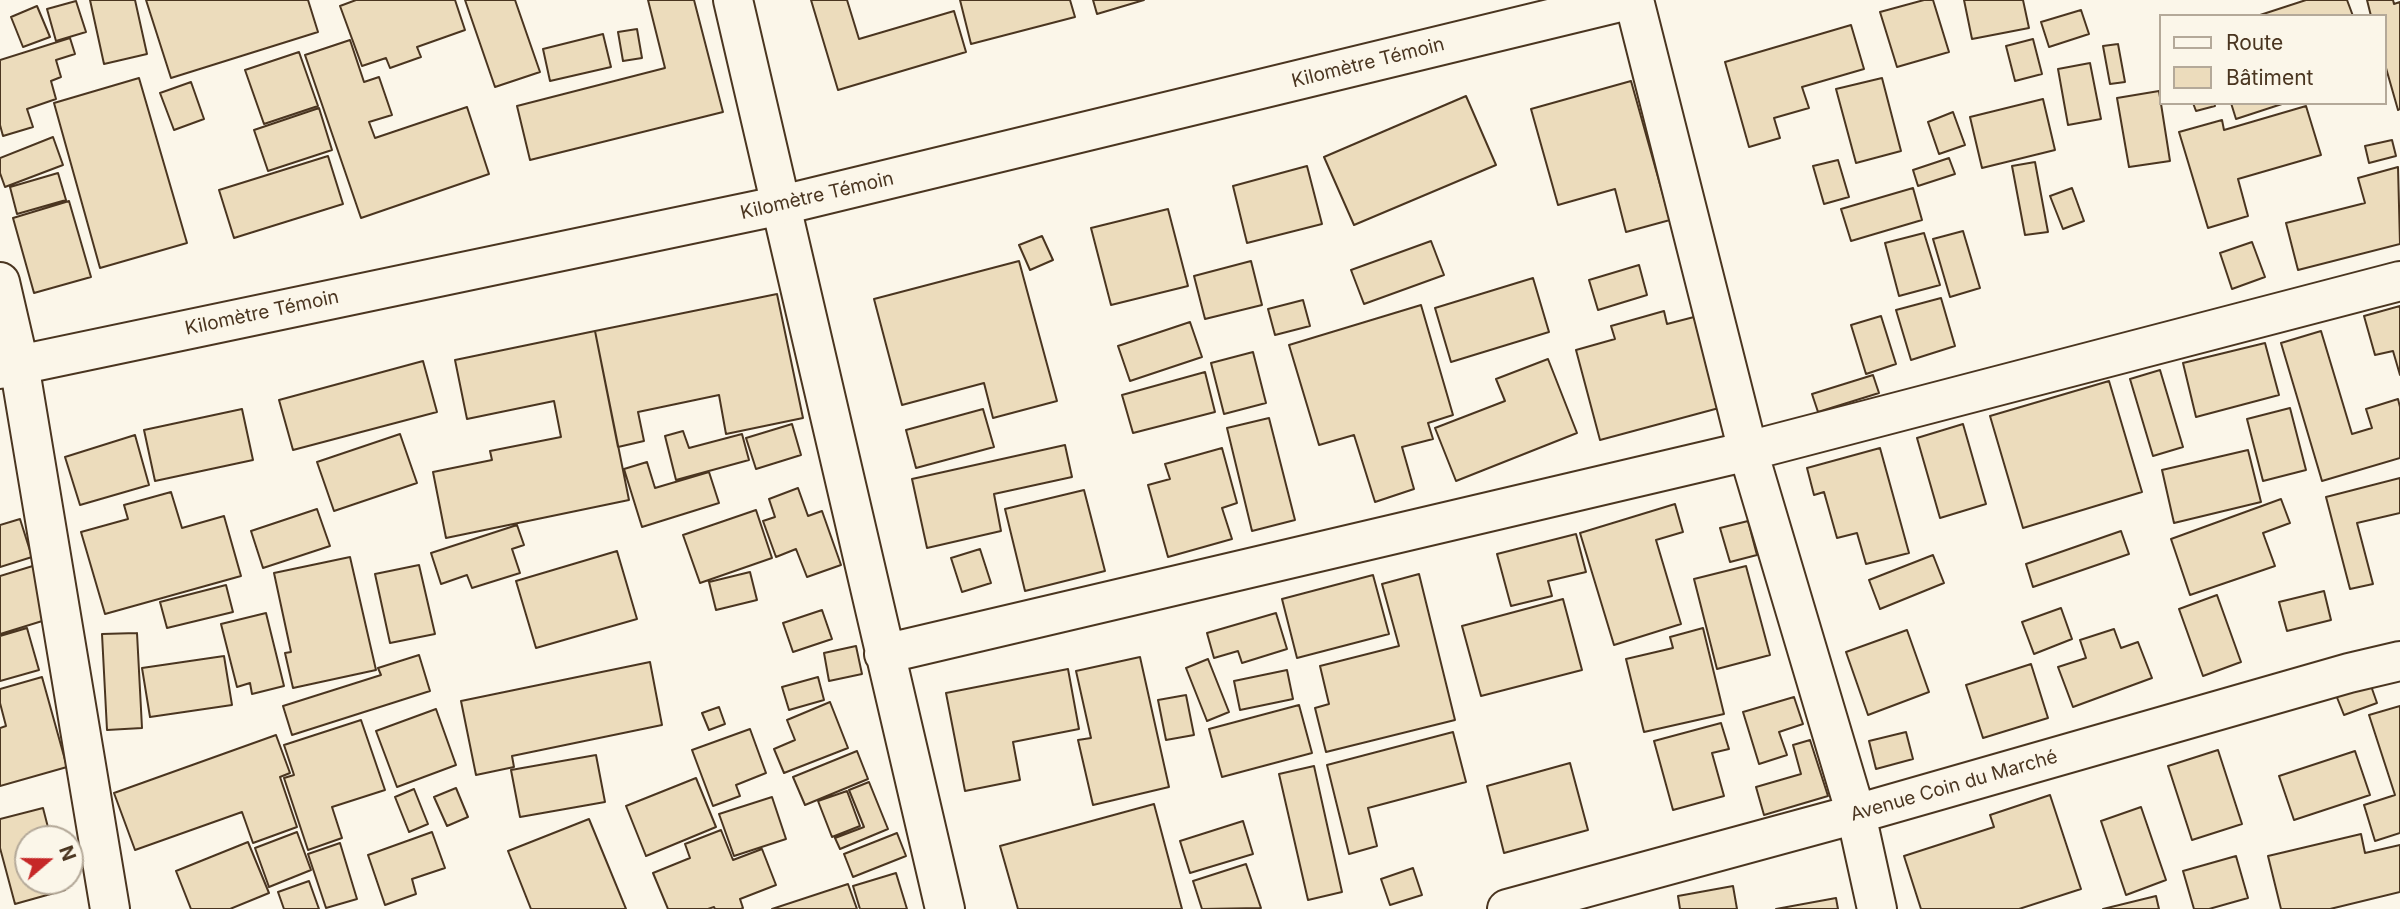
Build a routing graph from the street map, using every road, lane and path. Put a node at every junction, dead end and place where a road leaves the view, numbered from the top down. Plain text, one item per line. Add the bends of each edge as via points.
1 (733, 0) edge
2 (1628, 0) edge
3 (1634, 0) edge
4 (782, 205) junction
5 (2400, 281) edge
6 (0, 282) edge
7 (10, 367) edge
8 (1748, 452) junction
9 (884, 654) junction
10 (2400, 661) edge
11 (1856, 814) junction
12 (110, 909) edge
13 (945, 909) edge
14 (1507, 909) edge
15 (1877, 909) edge

1 - 4 street
2 - 4 street, Kilomètre Témoin
3 - 8 street
4 - 7 street, Kilomètre Témoin
4 - 9 street
5 - 8 street
6 - 7 street
7 - 12 street
8 - 9 street
8 - 11 street
9 - 13 street
10 - 11 street, Avenue Coin du Marché
11 - 14 street, Avenue Coin du Marché
11 - 15 street

